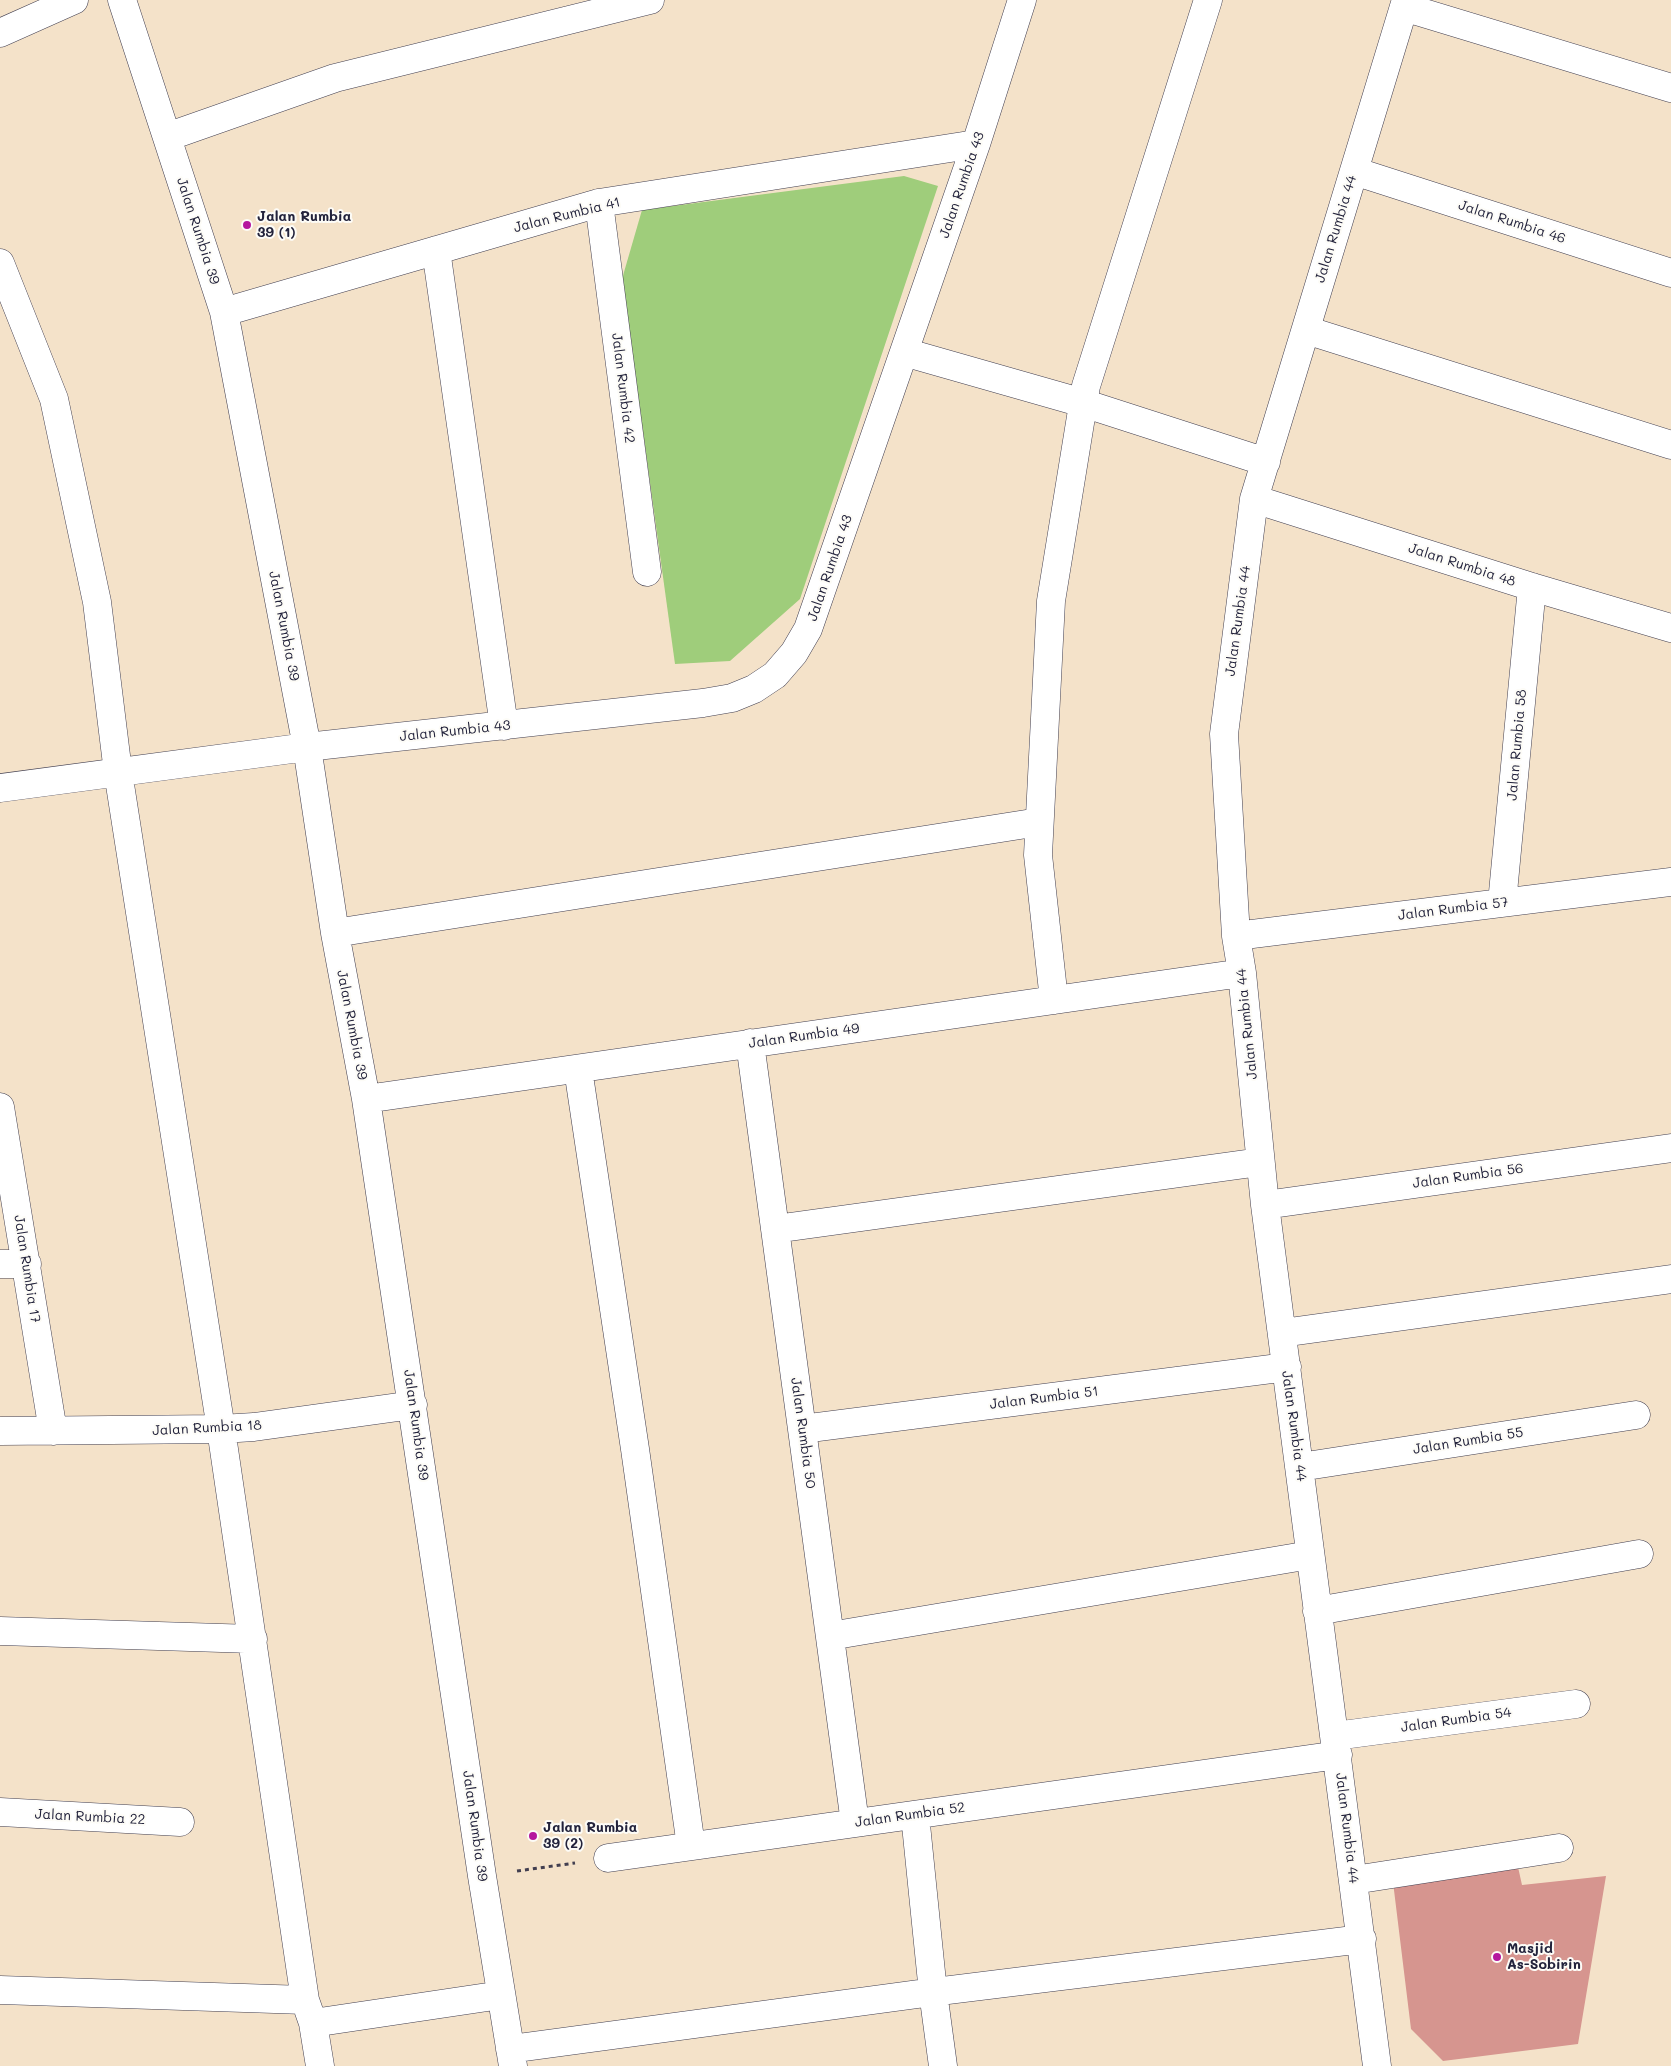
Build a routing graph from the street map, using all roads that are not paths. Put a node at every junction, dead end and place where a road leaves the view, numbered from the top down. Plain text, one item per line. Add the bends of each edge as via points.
1 (74, 0) edge
2 (122, 0) edge
3 (650, 0) edge
4 (1022, 0) edge
5 (1208, 0) edge
6 (1405, 4) edge
7 (0, 33) edge
8 (1671, 88) edge
9 (167, 137) junction
10 (976, 144) junction
11 (1354, 171) junction
12 (600, 203) junction
13 (436, 250) junction
14 (0, 263) edge
15 (1671, 273) edge
16 (224, 312) junction
17 (1306, 330) junction
18 (904, 352) junction
19 (1083, 403) junction
20 (1671, 445) edge
21 (1266, 462) junction
22 (1254, 500) junction
23 (647, 572) dead end
24 (1532, 588) junction
25 (1671, 628) edge
26 (504, 726) junction
27 (307, 747) junction
28 (118, 772) junction
29 (0, 788) edge
30 (1040, 822) junction
31 (1671, 882) edge
32 (1502, 903) junction
33 (335, 933) junction
34 (1236, 936) junction
35 (1242, 973) junction
36 (1054, 1000) junction
37 (750, 1043) junction
38 (578, 1069) junction
39 (366, 1100) junction
40 (1, 1115) edge
41 (1671, 1148) edge
42 (1260, 1162) junction
43 (1265, 1205) junction
44 (776, 1229) junction
45 (0, 1264) edge
46 (27, 1264) junction
47 (1671, 1279) edge
48 (1282, 1333) junction
49 (1286, 1367) junction
50 (413, 1405) junction
51 (1636, 1415) dead end
52 (221, 1429) junction
53 (802, 1429) junction
54 (0, 1431) edge
55 (53, 1431) junction
56 (1300, 1467) junction
57 (1639, 1554) dead end
58 (1310, 1555) junction
59 (1317, 1611) junction
60 (0, 1630) edge
61 (830, 1636) junction
62 (253, 1639) junction
63 (1576, 1704) dead end
64 (1337, 1745) junction
65 (0, 1812) edge
66 (915, 1815) junction
67 (180, 1822) dead end
68 (855, 1823) junction
69 (691, 1846) junction
70 (1559, 1848) dead end
71 (608, 1858) road end
72 (1354, 1880) junction
73 (1362, 1939) junction
74 (0, 1990) edge
75 (933, 1992) junction
76 (502, 1995) junction
77 (309, 2012) junction
78 (512, 2057) edge
79 (320, 2066) edge
80 (943, 2066) edge
81 (1377, 2066) edge

1 - 7 street
2 - 9 street, Jalan Rumbia 39
3 - 9 street via 335,78
4 - 10 street, Jalan Rumbia 43
5 - 19 street
6 - 8 street
6 - 11 street, Jalan Rumbia 44
9 - 16 street, Jalan Rumbia 39
10 - 12 street, Jalan Rumbia 41
10 - 18 street, Jalan Rumbia 43
11 - 15 street, Jalan Rumbia 46
11 - 17 street, Jalan Rumbia 44
12 - 13 street, Jalan Rumbia 41
12 - 23 street, Jalan Rumbia 42
13 - 16 street, Jalan Rumbia 41
13 - 26 street
14 - 28 street via 54,399 97,602
16 - 27 street, Jalan Rumbia 39
17 - 20 street
17 - 21 street, Jalan Rumbia 44
18 - 19 street
18 - 26 street, Jalan Rumbia 43 via 808,629 794,654 775,675 732,698
19 - 21 street
19 - 30 street via 1051,601
21 - 22 street, Jalan Rumbia 44
22 - 24 street, Jalan Rumbia 48
22 - 34 street, Jalan Rumbia 44 via 1224,734
24 - 25 street, Jalan Rumbia 48
24 - 32 street, Jalan Rumbia 58
26 - 27 street, Jalan Rumbia 43
27 - 28 street, Jalan Rumbia 43
27 - 33 street, Jalan Rumbia 39
28 - 29 street, Jalan Rumbia 43
28 - 52 street
30 - 33 street
30 - 36 street via 1038,855
31 - 32 street, Jalan Rumbia 57
32 - 34 street, Jalan Rumbia 57
33 - 39 street, Jalan Rumbia 39
34 - 35 street, Jalan Rumbia 44
35 - 36 street, Jalan Rumbia 49
35 - 42 street, Jalan Rumbia 44
36 - 37 street, Jalan Rumbia 49
37 - 38 street, Jalan Rumbia 49
37 - 44 street, Jalan Rumbia 50
38 - 39 street, Jalan Rumbia 49
38 - 69 street
39 - 50 street, Jalan Rumbia 39
40 - 46 street, Jalan Rumbia 17
41 - 43 street, Jalan Rumbia 56
42 - 43 street, Jalan Rumbia 44
42 - 44 street
43 - 48 street, Jalan Rumbia 44
44 - 53 street, Jalan Rumbia 50
45 - 46 street
46 - 55 street, Jalan Rumbia 17
47 - 48 street
48 - 49 street, Jalan Rumbia 44
49 - 53 street, Jalan Rumbia 51
49 - 56 street, Jalan Rumbia 44
50 - 52 street, Jalan Rumbia 18
50 - 76 street, Jalan Rumbia 39
51 - 56 street, Jalan Rumbia 55
52 - 55 street, Jalan Rumbia 18
52 - 62 street
53 - 61 street, Jalan Rumbia 50
54 - 55 street, Jalan Rumbia 18
56 - 58 street, Jalan Rumbia 44
57 - 59 street
58 - 59 street, Jalan Rumbia 44
58 - 61 street
59 - 64 street, Jalan Rumbia 44
60 - 62 street
61 - 68 street, Jalan Rumbia 50
62 - 77 street
63 - 64 street, Jalan Rumbia 54
64 - 66 street, Jalan Rumbia 52
64 - 72 street, Jalan Rumbia 44
65 - 67 street, Jalan Rumbia 22
66 - 68 street, Jalan Rumbia 52
66 - 75 street
68 - 69 street, Jalan Rumbia 52
69 - 71 street, Jalan Rumbia 52
70 - 72 street
72 - 73 street, Jalan Rumbia 44
73 - 75 street
73 - 81 street, Jalan Rumbia 44
74 - 77 street
75 - 78 street
75 - 80 street
76 - 77 street
76 - 78 street, Jalan Rumbia 39
77 - 79 street

